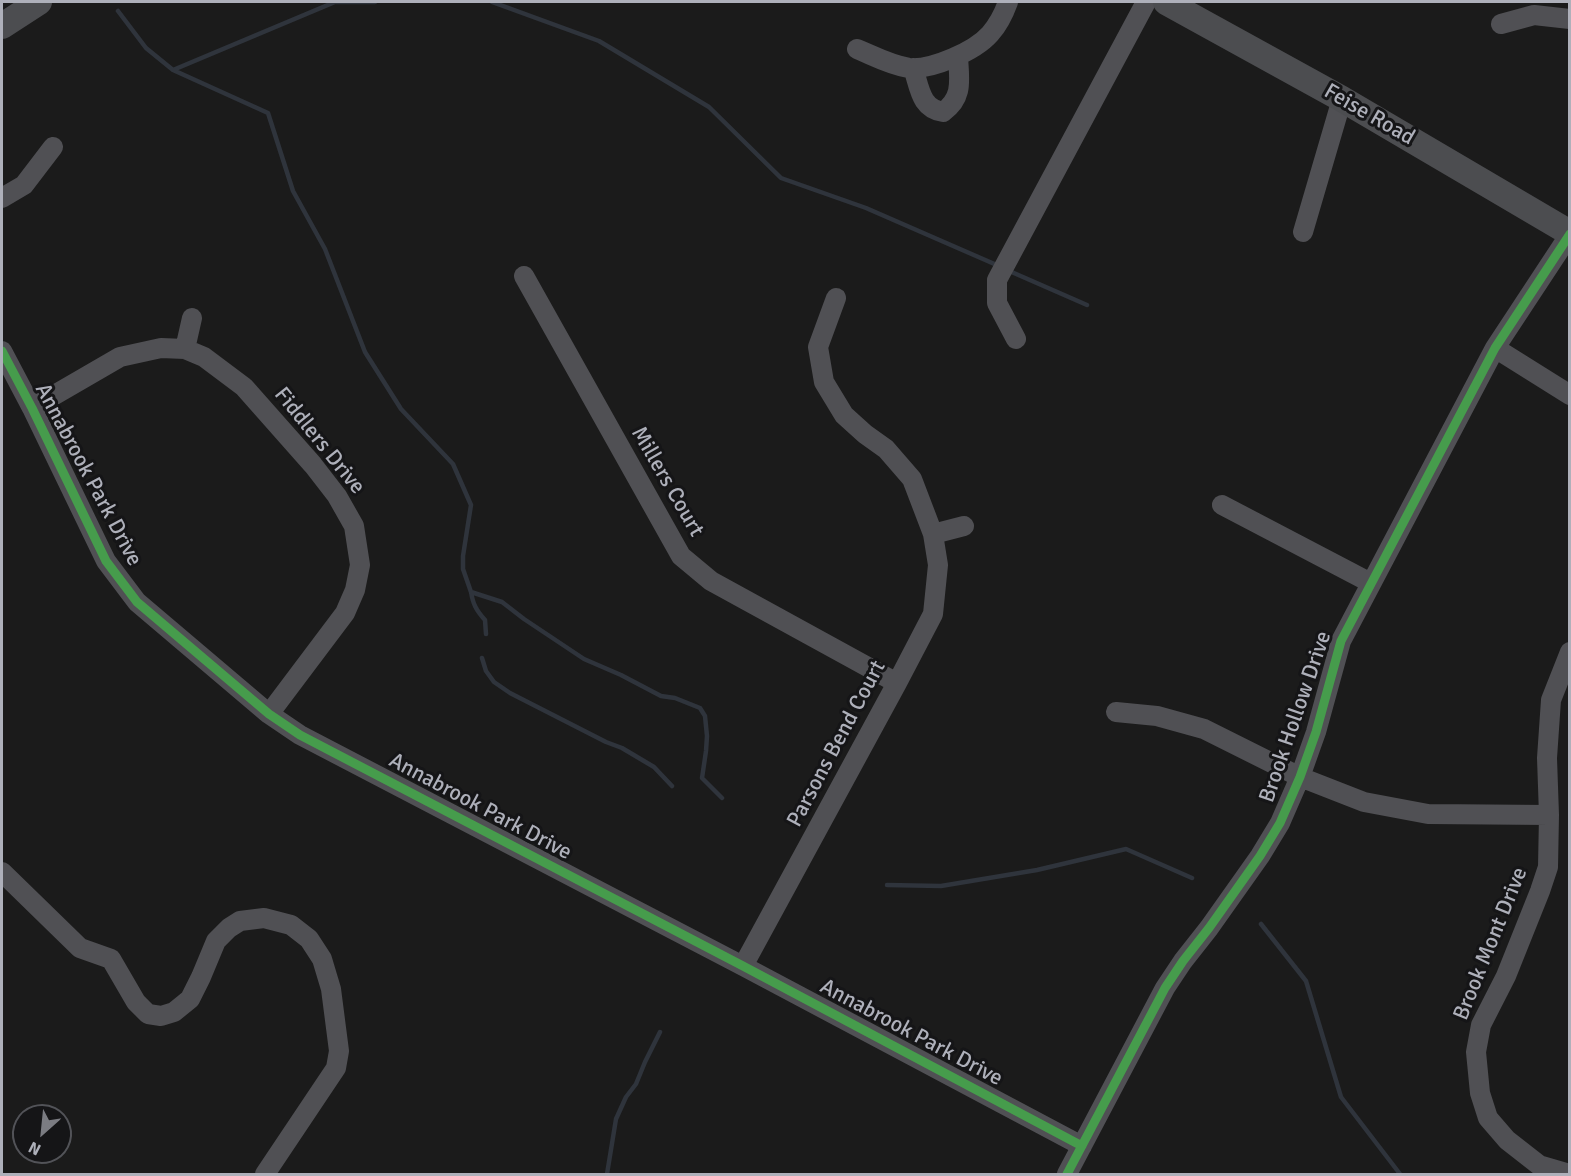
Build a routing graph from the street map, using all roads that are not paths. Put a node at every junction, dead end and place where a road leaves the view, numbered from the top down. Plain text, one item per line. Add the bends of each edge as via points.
1 (39, 2) edge
2 (1008, 2) edge
3 (1146, 2) edge
4 (1176, 4) edge
5 (1569, 19) edge
6 (1501, 24) dead end
7 (2, 26) edge
8 (857, 48) dead end
9 (958, 56) junction
10 (913, 68) junction
11 (1342, 99) junction
12 (53, 147) dead end
13 (2, 198) edge
14 (1303, 232) dead end
15 (1569, 233) edge
16 (524, 276) dead end
17 (836, 298) dead end
18 (192, 318) dead end
19 (1016, 339) dead end
20 (1495, 348) junction
21 (185, 349) junction
22 (2, 351) edge
23 (1569, 395) edge
24 (32, 408) junction
25 (1222, 505) dead end
26 (964, 526) dead end
27 (933, 534) junction
28 (1371, 582) junction
29 (1569, 652) edge
30 (897, 683) junction
31 (1560, 702) edge
32 (1116, 712) dead end
33 (269, 714) junction
34 (1300, 777) junction
35 (1550, 815) junction
36 (2, 872) edge
37 (743, 966) junction
38 (1082, 1146) junction
39 (265, 1174) edge
40 (1067, 1174) edge
41 (1569, 1174) edge

1 - 7 main road
2 - 9 street via 989,35
3 - 19 street via 998,280 997,303
4 - 11 main road, Feise Road
5 - 6 street via 1534,15
8 - 10 street via 893,65
9 - 10 street
9 - 10 street via 958,95 943,112 934,111 924,102
11 - 14 street
11 - 15 main road, Feise Road
12 - 13 street via 24,185
15 - 20 street, Brook Hollow Drive
16 - 30 street, Millers Court via 681,556 711,581
17 - 27 street, Parsons Bend Court via 818,346 824,382 844,416 886,449 912,479
18 - 21 street
20 - 23 street
20 - 28 street, Brook Hollow Drive
21 - 24 street, Fiddlers Drive via 161,348 120,357
21 - 33 street, Fiddlers Drive via 204,357 244,387 313,465 354,526 360,566 355,591 345,613
22 - 24 street, Annabrook Park Drive
24 - 33 street, Annabrook Park Drive via 106,561 137,602
25 - 28 street
26 - 27 street
27 - 30 street, Parsons Bend Court via 938,565 933,614
28 - 34 street, Brook Hollow Drive via 1341,641
29 - 31 street, Brook Mont Drive
30 - 37 street, Parsons Bend Court
31 - 35 street, Brook Mont Drive via 1547,758
32 - 34 street via 1156,716 1204,729
33 - 37 street, Annabrook Park Drive via 300,735
34 - 35 street via 1364,802 1428,814
34 - 38 street, Brook Hollow Drive via 1260,856 1165,988
35 - 41 street, Brook Mont Drive via 1548,867 1506,976 1481,1025 1476,1052 1479,1093 1488,1118 1539,1165
36 - 39 street via 80,948 111,959 136,1002 148,1014 174,1012 190,999 216,941 240,921 264,918 291,926 309,939 322,959 331,989 339,1051 336,1068
37 - 38 street, Annabrook Park Drive
38 - 40 street, Brook Hollow Drive

